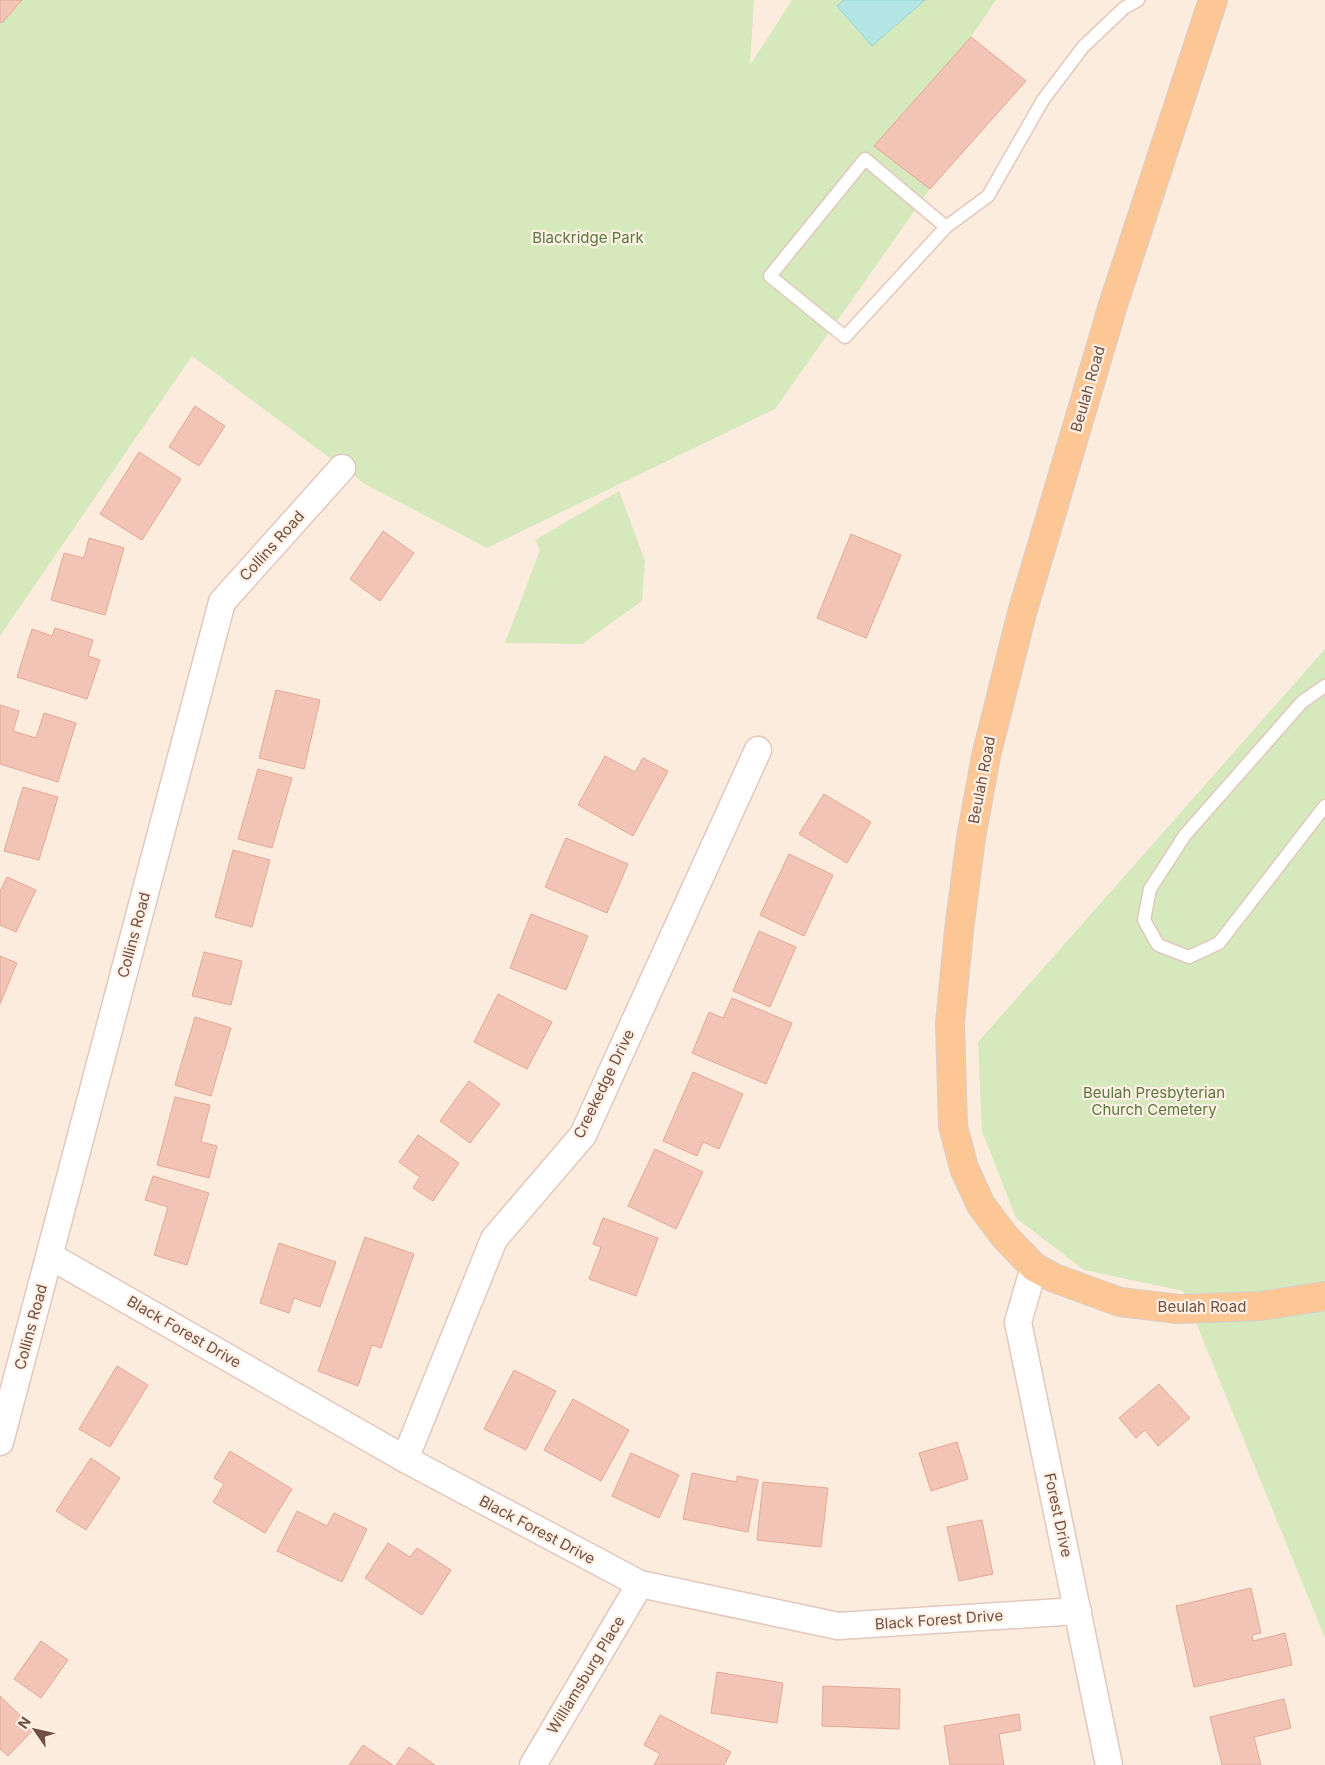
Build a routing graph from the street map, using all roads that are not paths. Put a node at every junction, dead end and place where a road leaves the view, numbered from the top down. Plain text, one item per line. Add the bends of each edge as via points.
1 (1138, 0) edge
2 (1213, 0) edge
3 (946, 227) junction
4 (342, 468) dead end
5 (1325, 686) edge
6 (758, 750) dead end
7 (1325, 806) edge
8 (50, 1256) junction
9 (1034, 1267) junction
10 (1325, 1296) edge
11 (0, 1442) edge
12 (405, 1459) junction
13 (640, 1584) junction
14 (1078, 1611) junction
15 (533, 1765) edge
16 (1109, 1765) edge

1 - 3 lane via 1124,8 1083,47 1043,100 988,196
2 - 9 main road, Beulah Road via 1113,305 1022,613 986,756 971,838 950,1022 953,1126 964,1168 981,1205 1005,1238
3 - 3 lane via 865,159 770,276 845,337
4 - 8 street, Collins Road via 222,602
5 - 7 lane via 1302,702 1186,835 1150,889 1144,920 1158,945 1189,957 1219,943
6 - 12 street, Creekedge Drive via 583,1135 494,1239
8 - 11 street, Collins Road
8 - 12 street, Black Forest Drive
9 - 10 main road, Beulah Road via 1076,1288 1148,1307 1220,1309
9 - 14 street, Forest Drive via 1018,1322
12 - 13 street, Black Forest Drive
13 - 14 street, Black Forest Drive via 838,1626
13 - 15 street, Williamsburg Place
14 - 16 street, Forest Drive

